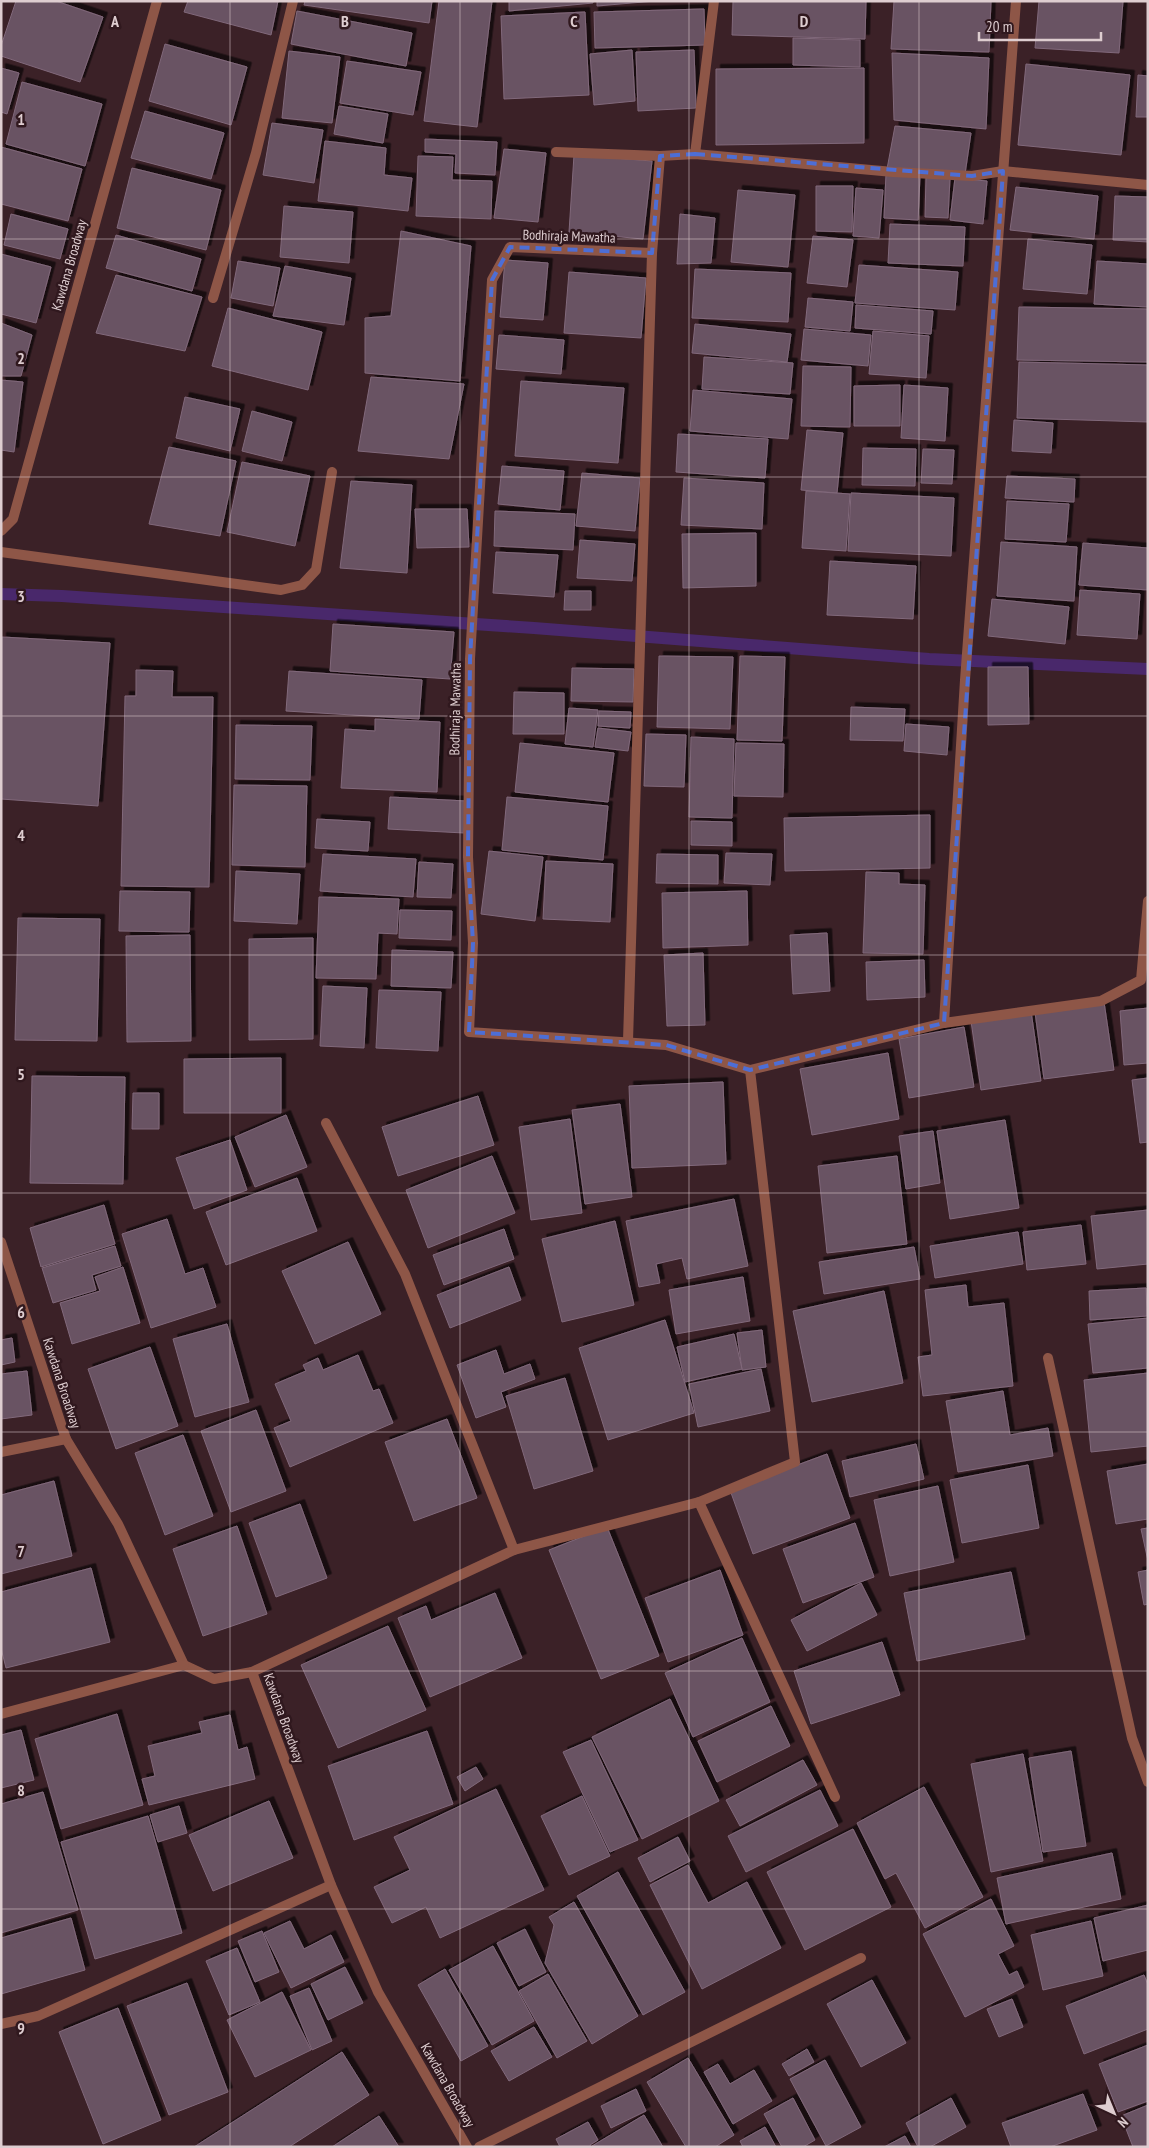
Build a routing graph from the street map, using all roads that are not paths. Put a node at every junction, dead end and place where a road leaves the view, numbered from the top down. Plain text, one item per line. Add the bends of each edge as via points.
1 (157, 1) edge
2 (293, 1) edge
3 (714, 1) edge
4 (1016, 1) edge
5 (556, 152) dead end
6 (695, 154) junction
7 (660, 156) junction
8 (1003, 171) junction
9 (1148, 185) edge
10 (652, 253) junction
11 (213, 298) dead end
12 (332, 472) dead end
13 (1, 531) edge
14 (1, 552) edge
15 (1148, 901) edge
16 (944, 1023) junction
17 (628, 1042) junction
18 (750, 1070) junction
19 (326, 1123) dead end
20 (1, 1242) edge
21 (1048, 1358) dead end
22 (66, 1439) junction
23 (1, 1452) edge
24 (699, 1502) junction
25 (514, 1550) junction
26 (184, 1665) junction
27 (252, 1672) junction
28 (1, 1714) edge
29 (1148, 1782) edge
30 (835, 1797) dead end
31 (331, 1885) junction
32 (861, 1958) dead end
33 (1, 2024) edge
34 (467, 2147) edge
35 (479, 2147) edge

1 - 13 street, Kawdana Broadway via 13,519
2 - 11 street via 256,153
3 - 6 street
4 - 8 street
5 - 7 street
6 - 7 street
6 - 8 street via 893,172 972,176
7 - 10 street
8 - 9 street
8 - 16 street via 965,680
10 - 17 street
10 - 17 street, Bodhiraja Mawatha via 510,247 492,280 470,659 468,857 473,943 469,1032
12 - 14 street via 316,570 302,584 281,590
15 - 16 street via 1141,980 1101,1002
16 - 18 street
17 - 18 street, Bodhiraja Mawatha via 666,1044
18 - 24 street via 795,1462
19 - 25 street via 405,1274
20 - 22 street, Kawdana Broadway
21 - 29 street via 1132,1738
22 - 23 street
22 - 26 street, Kawdana Broadway via 118,1524
24 - 25 street
24 - 30 street
25 - 27 street
26 - 27 street, Kawdana Broadway via 214,1679
26 - 28 street
27 - 31 street, Kawdana Broadway
31 - 33 street via 38,2016
31 - 34 street, Kawdana Broadway via 378,1992
32 - 35 street

